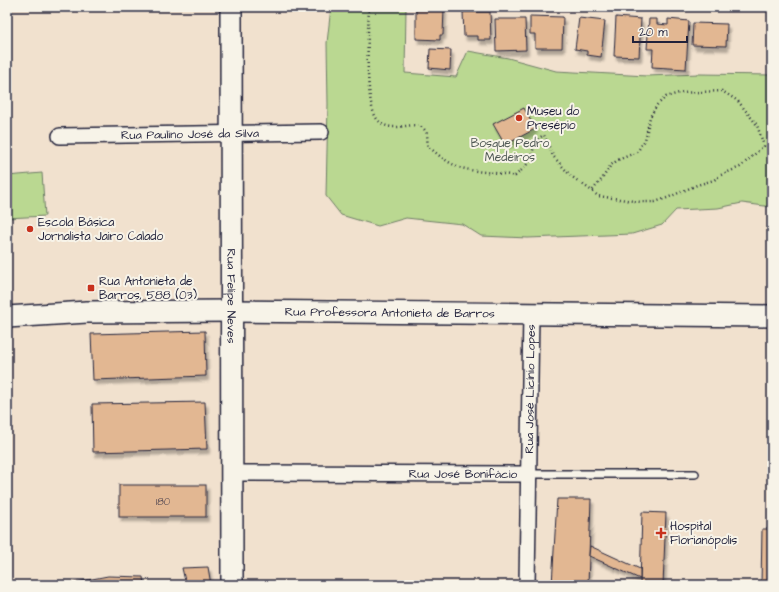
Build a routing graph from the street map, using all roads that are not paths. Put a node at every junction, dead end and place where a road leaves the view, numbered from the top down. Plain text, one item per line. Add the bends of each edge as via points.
1 (231, 7) edge
2 (321, 132) dead end
3 (231, 133) junction
4 (60, 136) dead end
5 (231, 311) junction
6 (531, 313) junction
7 (772, 316) edge
8 (7, 317) edge
9 (231, 473) junction
10 (529, 474) junction
11 (694, 474) dead end
12 (232, 585) edge
13 (527, 585) edge

1 - 3 street, Rua Felipe Neves
2 - 3 street, Rua Paulino José da Silva
3 - 4 street, Rua Paulino José da Silva
3 - 5 street, Rua Felipe Neves
5 - 6 street, Rua Professora Antonieta de Barros
5 - 8 street, Rua Professora Antonieta de Barros via 87,312
5 - 9 street, Rua Felipe Neves
6 - 7 street, Rua Professora Antonieta de Barros
6 - 10 street, Rua José Licínio Lopes
9 - 10 street, Rua José Bonifácio
9 - 12 street, Rua Felipe Neves
10 - 11 lane, Rua José Bonifácio
10 - 13 street, Rua José Licínio Lopes

